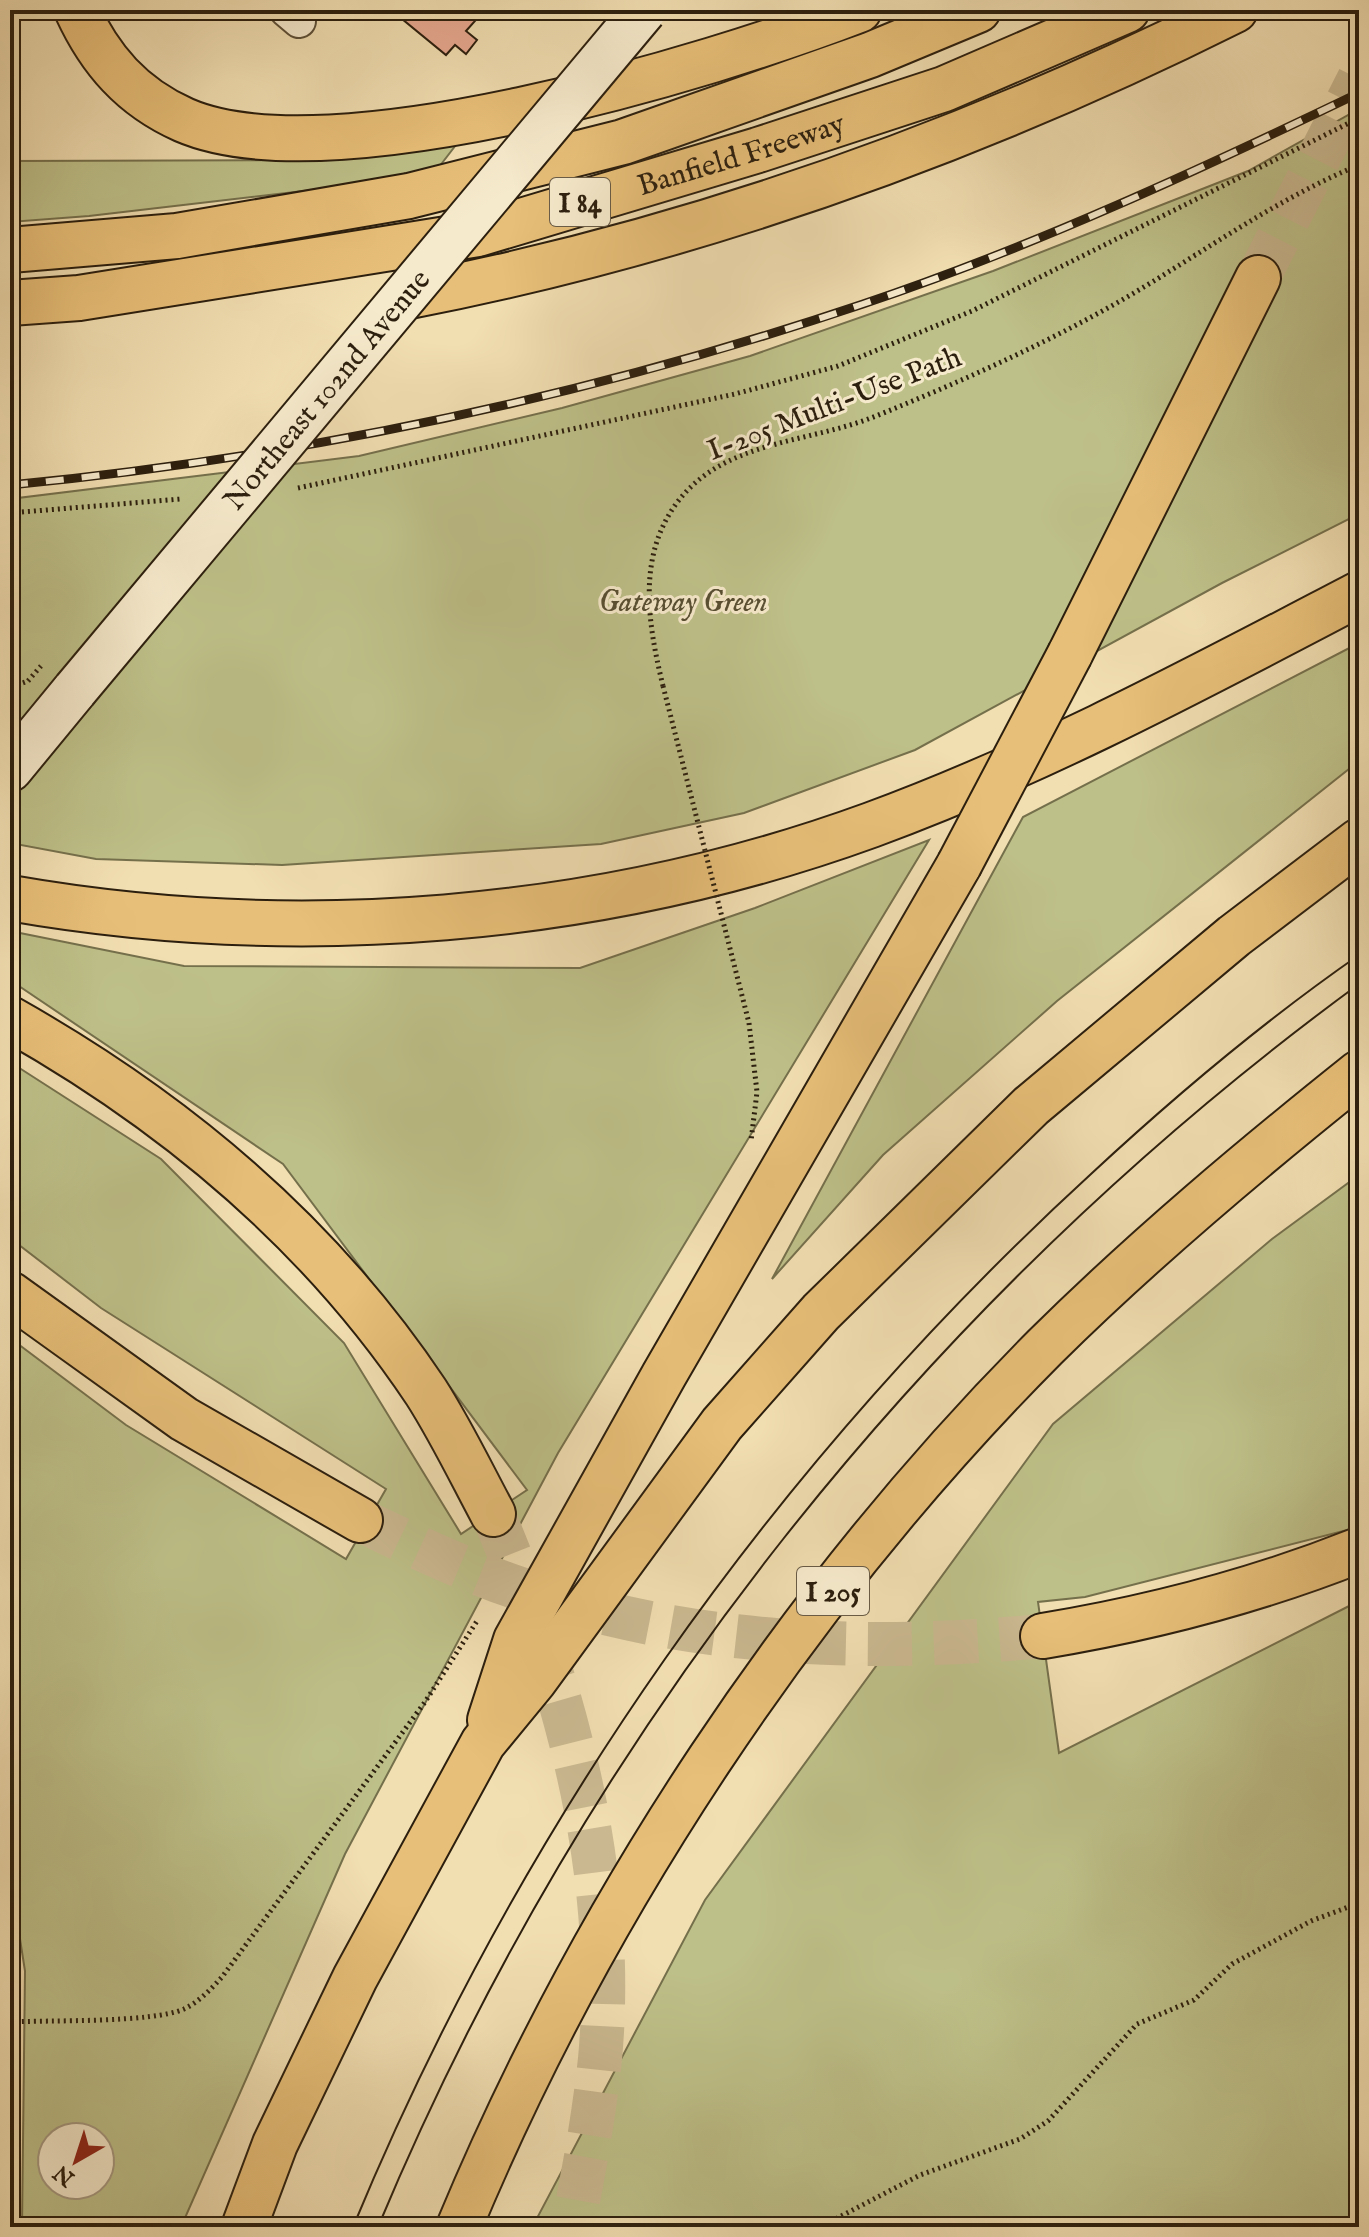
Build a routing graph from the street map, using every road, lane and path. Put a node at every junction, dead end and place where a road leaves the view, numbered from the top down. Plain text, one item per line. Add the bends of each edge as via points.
1 (77, 10) edge
2 (644, 10) edge
3 (859, 10) edge
4 (978, 10) edge
5 (1127, 10) edge
6 (1235, 10) edge
7 (1359, 118) edge
8 (1359, 165) edge
9 (10, 250) edge
10 (1258, 278) tunnel mouth
11 (405, 297) junction
12 (10, 303) edge
13 (287, 491) dead end
14 (194, 498) dead end
15 (10, 513) edge
16 (1359, 594) edge
17 (28, 681) dead end
18 (10, 695) edge
19 (10, 769) edge
20 (1359, 841) edge
21 (10, 898) edge
22 (10, 1019) edge
23 (749, 1023) dead end
24 (1359, 1073) edge
25 (10, 1294) edge
26 (493, 1514) tunnel mouth
27 (360, 1520) tunnel mouth
28 (1359, 1550) edge
29 (1043, 1636) tunnel mouth
30 (483, 1743) junction
31 (1359, 1903) edge
32 (159, 2015) dead end
33 (10, 2022) edge
34 (244, 2227) edge
35 (459, 2227) edge
36 (820, 2227) edge

1 - 3 highway via 114,73 145,98 185,120 230,133 278,138 378,132 561,100 739,53
2 - 11 main road, Northeast 102nd Avenue, bridge
4 - 9 highway, Banfield Freeway / I 84 via 870,55 623,142 424,192 177,236
5 - 12 highway, Banfield Freeway / I 84 via 944,89 478,234 79,298
6 - 11 highway via 1038,104 865,171 686,230 523,274
7 - 13 path via 972,311 838,366 735,394
8 - 23 path, I-205 Multi-Use Path, bridge via 1265,212 1118,302 998,364 864,421 730,459 701,477 678,501 652,562 647,602 663,686
10 - 30 highway, bridge via 959,865 516,1640
11 - 19 main road, Northeast 102nd Avenue, bridge
14 - 15 path
16 - 21 highway via 1137,709 961,790 781,854 683,880 482,913 373,922 204,921
17 - 18 path
20 - 30 highway via 1234,936 1031,1106 821,1312 722,1424
22 - 26 highway via 122,1087 186,1134 296,1232 389,1339 427,1394
24 - 35 highway, I 205 via 1244,1165 1044,1348 812,1617 739,1716 647,1857 518,2094
25 - 27 highway via 184,1419
28 - 29 highway via 1220,1599 1137,1621
30 - 34 highway via 355,1978 275,2144
31 - 36 path via 1311,1921 1232,1964 1194,2000 1137,2024 1048,2121 1020,2139 920,2175
32 - 33 path

